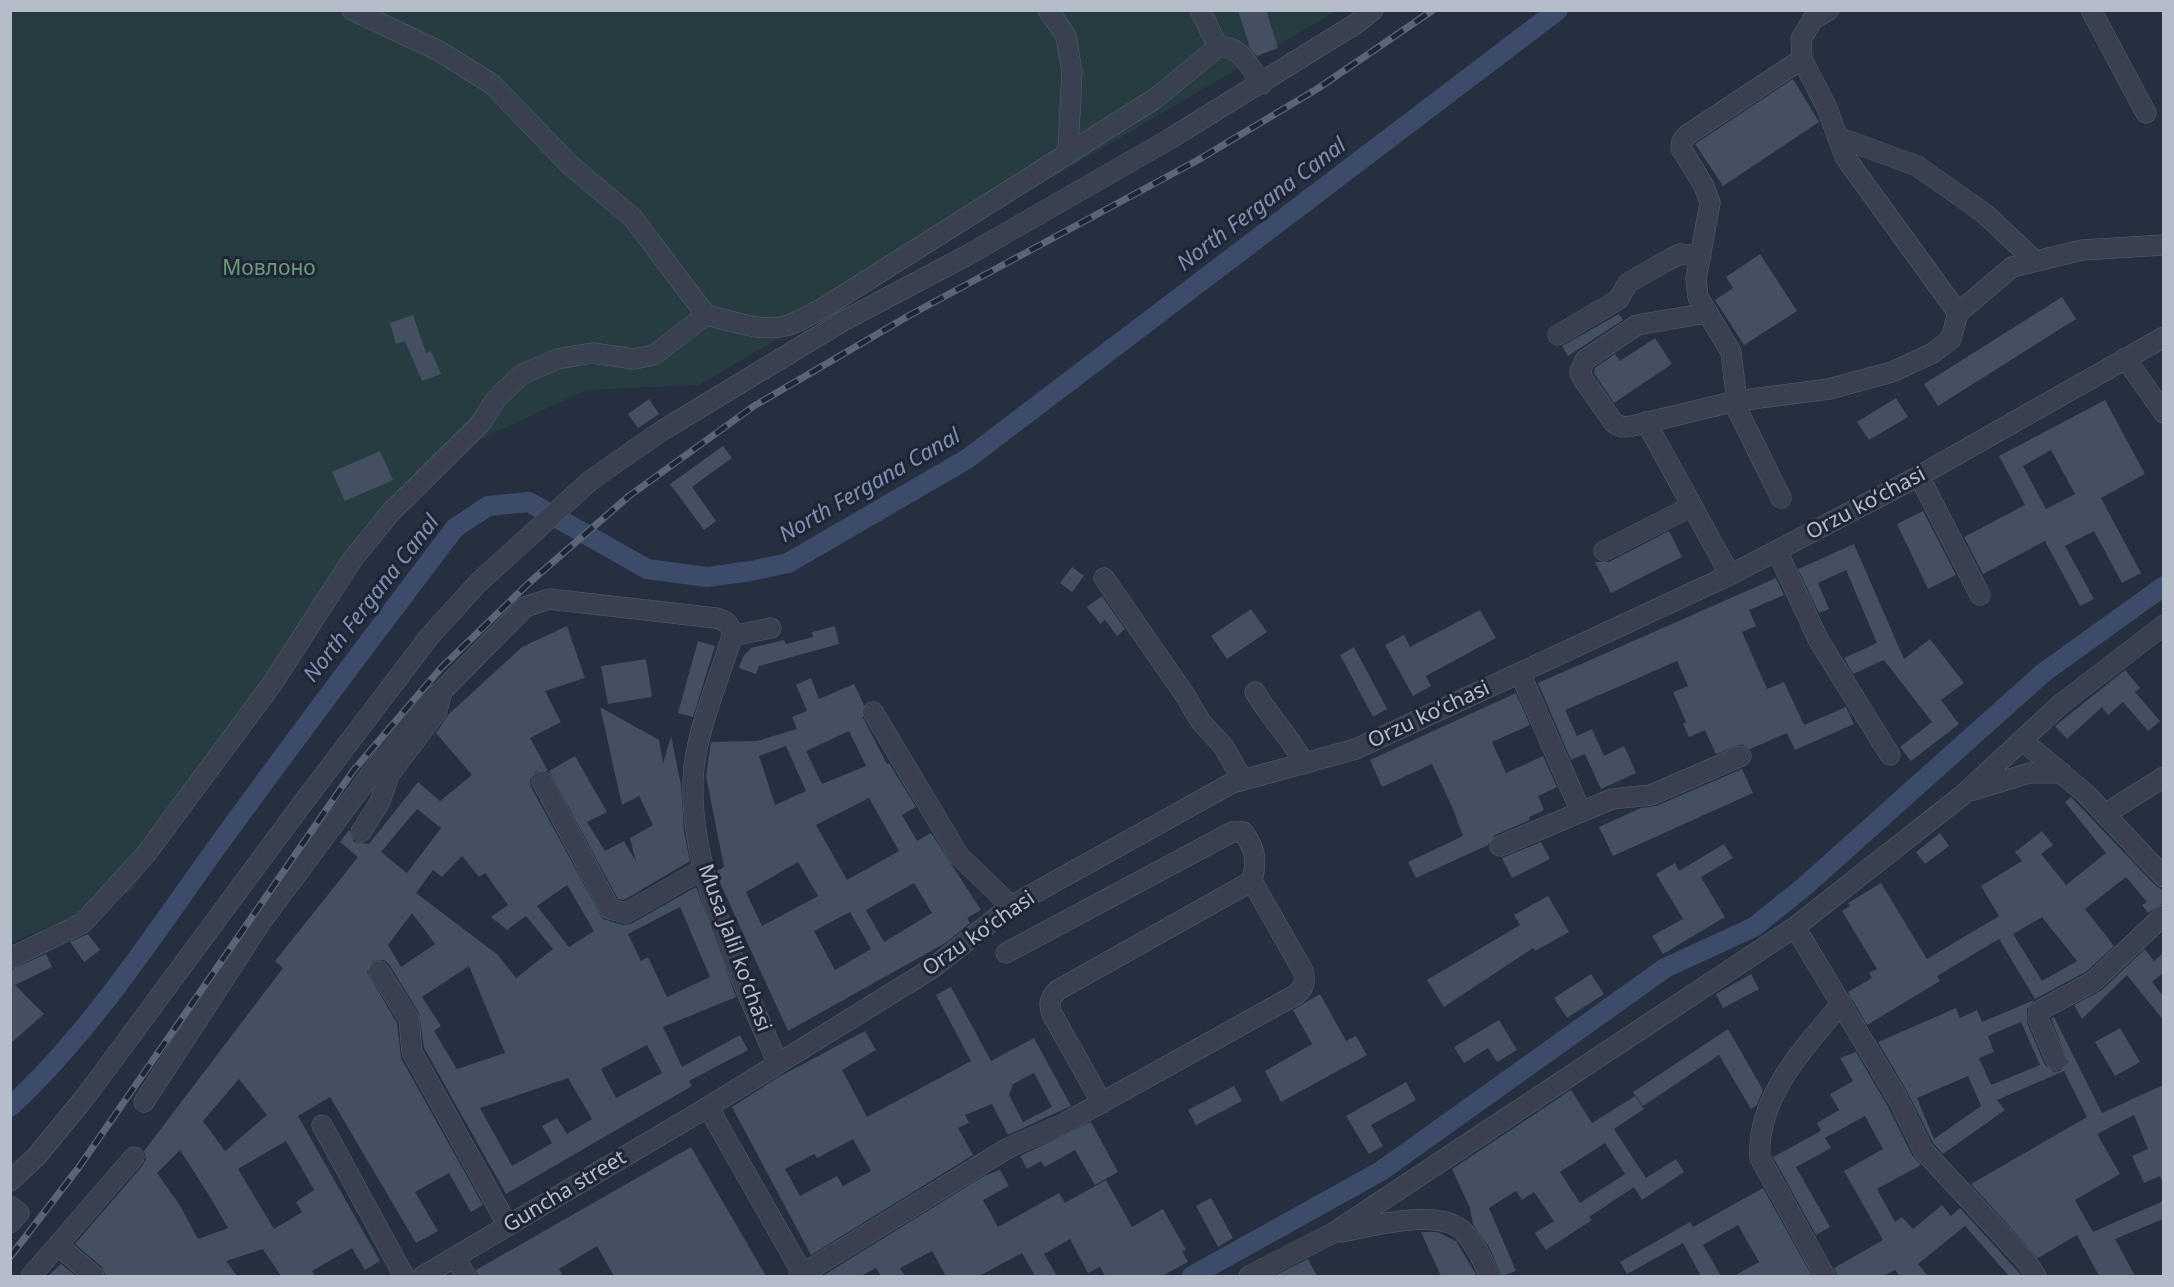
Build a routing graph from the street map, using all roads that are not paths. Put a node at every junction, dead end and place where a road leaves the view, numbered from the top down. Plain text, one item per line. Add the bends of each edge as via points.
1 (352, 10) edge
2 (1048, 10) edge
3 (1066, 10) edge
4 (1200, 10) edge
5 (1373, 10) edge
6 (1829, 10) edge
7 (2091, 10) edge
8 (1066, 36) junction
9 (1218, 47) junction
10 (1802, 59) junction
11 (1262, 84) junction
12 (2146, 113) dead end
13 (1838, 137) junction
14 (1068, 151) junction
15 (2163, 245) edge
16 (1701, 256) junction
17 (2035, 261) junction
18 (1707, 313) junction
19 (1958, 313) junction
20 (706, 315) junction
21 (1558, 335) dead end
22 (2163, 337) edge
23 (2125, 358) junction
24 (1736, 401) junction
25 (2163, 413) edge
26 (1646, 422) junction
27 (1919, 476) junction
28 (1781, 498) dead end
29 (1692, 506) junction
30 (1604, 551) dead end
31 (1777, 551) junction
32 (1730, 575) junction
33 (1104, 578) dead end
34 (1980, 595) dead end
35 (2163, 625) edge
36 (771, 628) dead end
37 (732, 636) junction
38 (1520, 673) junction
39 (442, 691) junction
40 (1255, 692) dead end
41 (873, 712) dead end
42 (2022, 740) junction
43 (1890, 755) dead end
44 (1741, 756) dead end
45 (1304, 764) junction
46 (2062, 773) junction
47 (2163, 777) edge
48 (1242, 779) junction
49 (542, 781) dead end
50 (1964, 794) junction
51 (1581, 812) junction
52 (2104, 814) junction
53 (361, 832) dead end
54 (1500, 846) dead end
55 (703, 869) junction
56 (2163, 876) edge
57 (1252, 881) junction
58 (1011, 906) junction
59 (2163, 915) edge
60 (1795, 927) junction
61 (1006, 953) dead end
62 (10, 958) edge
63 (379, 971) dead end
64 (1842, 1002) junction
65 (2056, 1060) dead end
66 (778, 1064) junction
67 (144, 1102) dead end
68 (1102, 1103) junction
69 (708, 1107) junction
70 (322, 1125) dead end
71 (134, 1157) dead end
72 (10, 1181) edge
73 (10, 1206) edge
74 (10, 1223) edge
75 (508, 1226) junction
76 (1333, 1233) junction
77 (59, 1246) junction
78 (454, 1258) junction
79 (31, 1276) edge
80 (94, 1276) edge
81 (404, 1276) edge
82 (423, 1276) edge
83 (466, 1276) edge
84 (802, 1276) edge
85 (1249, 1276) edge
86 (1490, 1276) edge
87 (1824, 1276) edge
88 (2036, 1276) edge

1 - 20 street via 439,51 492,84 569,164 633,218
2 - 8 street
3 - 8 street
4 - 9 street
5 - 11 street
6 - 10 street via 1813,19 1800,39
7 - 12 street
8 - 14 street via 1072,72
9 - 11 street via 1238,51
9 - 14 street via 1156,98
10 - 13 street
10 - 16 street via 1682,141 1683,155 1704,186 1710,203
11 - 72 street via 966,256 843,321 663,430 591,480 477,584 429,637 86,1096 36,1157
13 - 17 street via 1917,166 1983,213
13 - 19 street via 1845,157
14 - 20 street via 828,305 796,321 781,327 765,327
15 - 17 street via 2082,250
16 - 18 street via 1696,289
16 - 21 street via 1680,254 1670,259 1628,283 1618,300
17 - 19 street via 2012,267
18 - 24 street via 1731,352
18 - 26 street via 1637,325 1581,366 1583,379 1614,423 1622,426
19 - 24 street via 1951,339 1933,354 1892,372 1828,389
20 - 62 street via 654,355 557,358 522,375 496,399 480,424 391,512 352,560 272,684 146,854 83,923
22 - 23 street, Orzu koʻchasi
23 - 25 street
23 - 27 street, Orzu koʻchasi
24 - 26 street
24 - 28 street
26 - 29 street
27 - 31 street, Orzu koʻchasi
27 - 34 street
29 - 30 street
29 - 32 street
31 - 32 street, Orzu koʻchasi
31 - 43 street via 1819,641
32 - 38 street, Orzu koʻchasi
33 - 48 street via 1200,722 1224,747
35 - 42 street
36 - 37 street
37 - 39 street via 731,626 716,618 549,599 525,607
37 - 55 street, Musa Jalil koʻchasi via 696,754 693,808
38 - 45 street, Orzu koʻchasi via 1356,749
38 - 51 street
39 - 53 street via 436,711 389,775 381,802
39 - 67 street via 416,713 261,922
40 - 45 street via 1268,715 1291,738
41 - 58 street via 959,856
42 - 46 street
42 - 50 street
44 - 51 street via 1651,795 1612,799
45 - 48 street, Orzu koʻchasi
46 - 50 street via 2029,773
46 - 52 street
47 - 52 street
48 - 58 street, Orzu koʻchasi
49 - 55 street via 610,909 626,913
50 - 60 street
51 - 54 street
52 - 56 street
55 - 66 street, Musa Jalil koʻchasi
57 - 61 street via 1256,866 1254,850 1243,832 1232,832
57 - 68 street via 1051,997 1052,1014
57 - 68 street via 1303,972 1303,988
58 - 66 street, Orzu koʻchasi via 934,967
59 - 65 street via 2094,981 2038,1011
60 - 64 street
60 - 76 street
63 - 75 street via 410,1019 412,1052
64 - 87 street via 1784,1073 1759,1136 1760,1158
64 - 88 street via 1923,1150
66 - 69 street, Orzu koʻchasi
68 - 84 street via 1008,1148
69 - 75 street, Guncha street
69 - 84 street
70 - 81 street
71 - 77 street
73 - 74 street via 19,1213
75 - 78 street, Guncha street
76 - 85 street
76 - 86 street via 1395,1222 1445,1221 1464,1231
77 - 79 street
77 - 80 street
78 - 82 street, Guncha street
78 - 83 street

